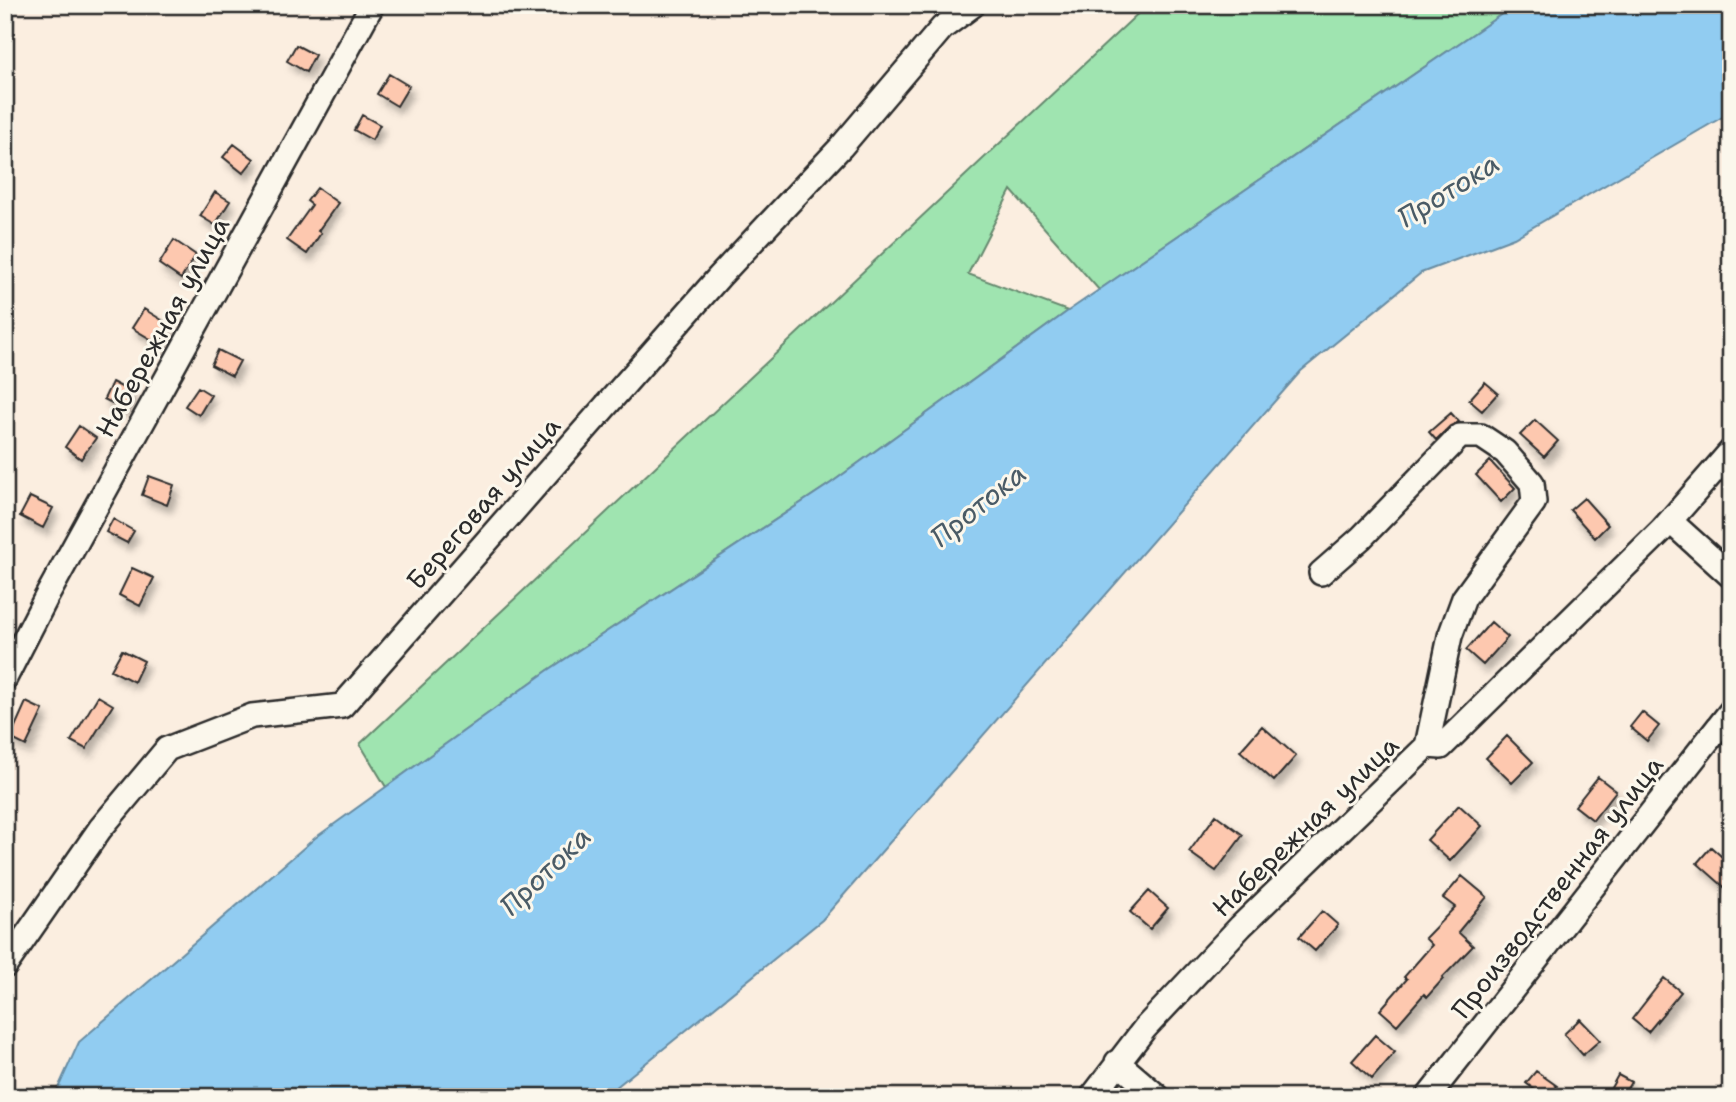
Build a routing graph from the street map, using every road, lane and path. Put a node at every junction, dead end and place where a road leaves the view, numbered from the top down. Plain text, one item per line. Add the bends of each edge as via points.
1 (372, 5) edge
2 (974, 5) edge
3 (1731, 451) edge
4 (1670, 521) junction
5 (1321, 573) dead end
6 (1731, 576) edge
7 (5, 678) edge
8 (1731, 711) edge
9 (1427, 746) junction
10 (5, 966) edge
11 (1117, 1062) junction
12 (1092, 1097) edge
13 (1158, 1097) edge
14 (1428, 1097) edge

1 - 7 street, Набережная улица
2 - 10 street, Береговая улица via 942,28 342,706 252,716 167,749 100,829
3 - 4 street
4 - 6 street
4 - 9 street via 1441,747
5 - 9 street, Набережная улица via 1460,436 1480,436 1505,452 1532,483 1534,502 1464,598 1450,636
8 - 14 street, Производственная улица
9 - 11 street, Набережная улица via 1241,926
11 - 12 street, Набережная улица
11 - 13 street

